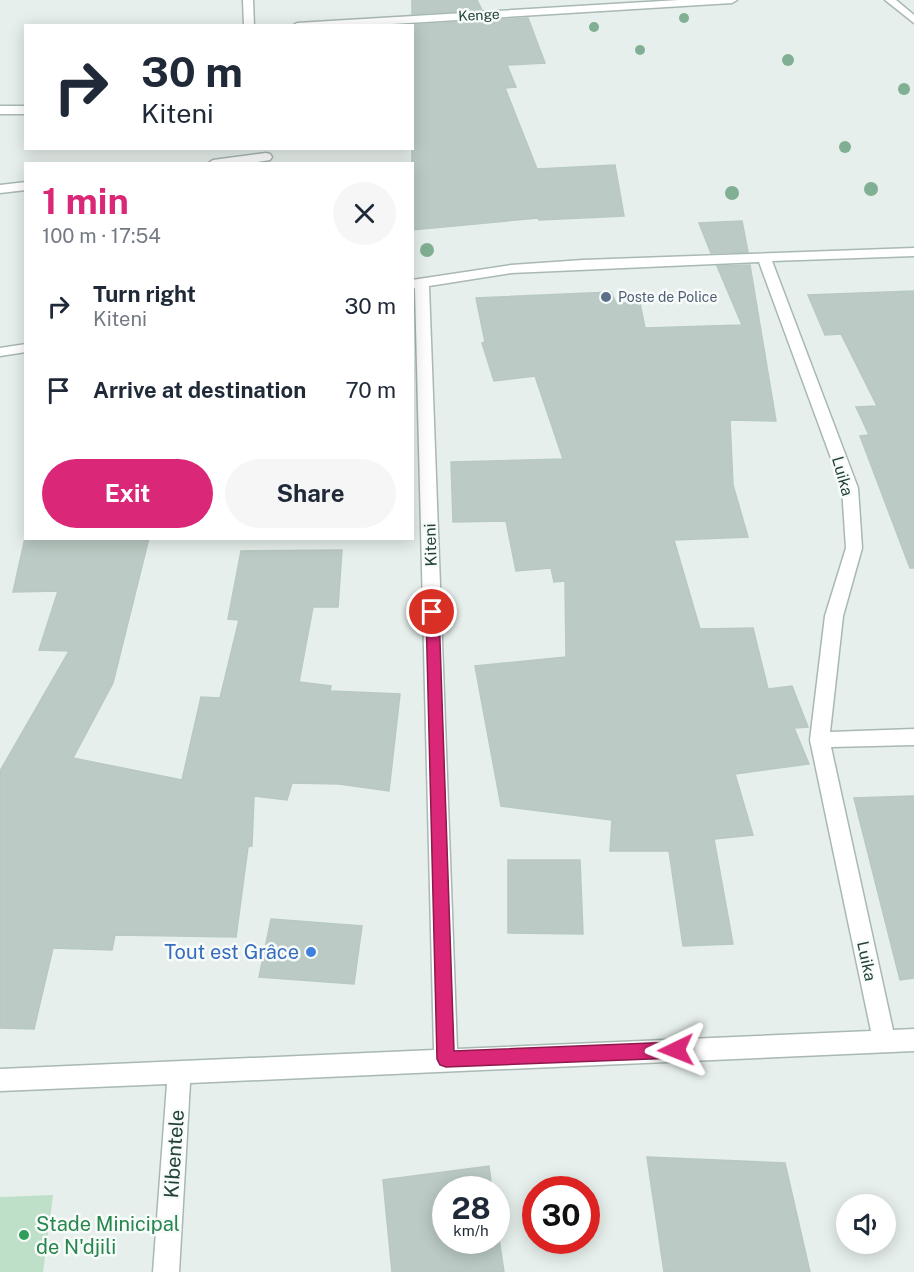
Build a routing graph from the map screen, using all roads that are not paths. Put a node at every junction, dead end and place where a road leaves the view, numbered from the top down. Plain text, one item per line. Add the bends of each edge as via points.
1 (248, 0) edge
2 (732, 0) edge
3 (890, 0) edge
4 (914, 20) edge
5 (249, 24) edge
6 (330, 24) edge
7 (0, 110) edge
8 (24, 110) edge
9 (266, 156) edge
10 (226, 162) edge
11 (24, 186) edge
12 (0, 189) edge
13 (914, 252) edge
14 (764, 258) junction
15 (417, 283) edge
16 (24, 348) edge
17 (0, 352) edge
18 (914, 737) edge
19 (820, 740) junction
20 (914, 1040) edge
21 (884, 1041) junction
22 (446, 1059) junction
23 (179, 1071) junction
24 (0, 1080) edge
25 (166, 1272) edge

1 - 5 street
2 - 6 street, Kenge
3 - 4 street
7 - 8 street
9 - 10 street
11 - 12 street
13 - 14 street
14 - 15 street via 583,264
14 - 19 street, Luika via 850,488 854,548 834,616
15 - 22 street, Kiteni
16 - 17 street
18 - 19 street
19 - 21 street, Luika
20 - 21 street
21 - 22 street
22 - 23 street
23 - 24 street
23 - 25 street, Kibentele

